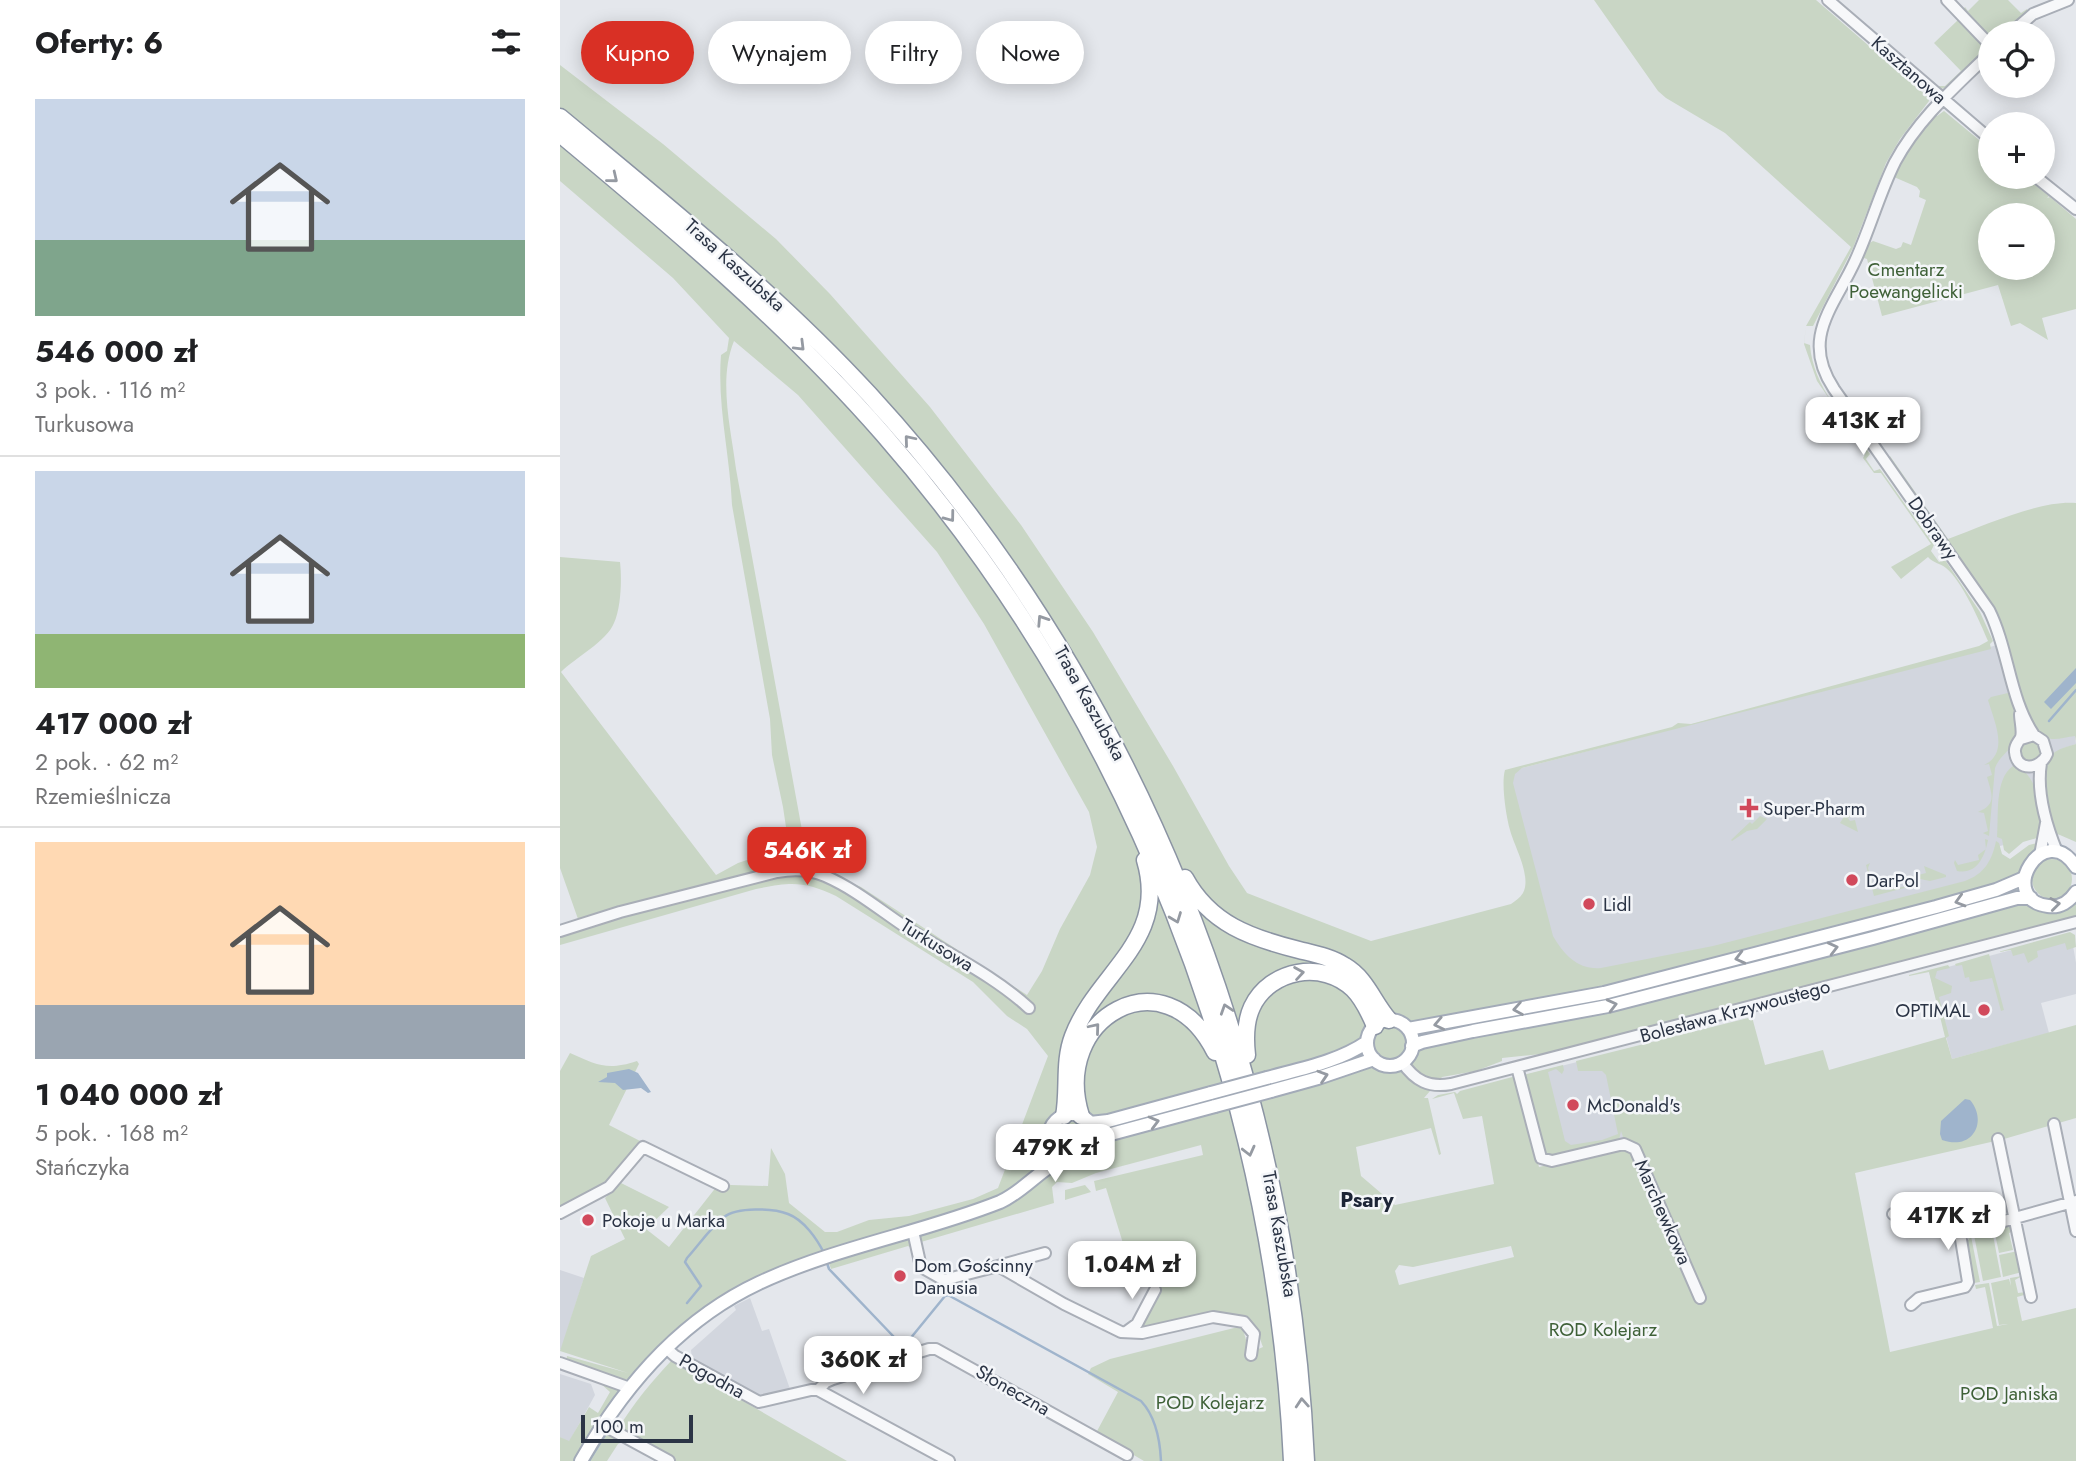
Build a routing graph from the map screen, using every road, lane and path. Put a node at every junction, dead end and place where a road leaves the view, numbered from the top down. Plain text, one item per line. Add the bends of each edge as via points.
1 (1828, 0) edge
2 (1947, 0) edge
3 (2067, 0) edge
4 (2025, 21) edge
5 (1978, 32) edge
6 (1978, 65) edge
7 (1943, 99) junction
8 (560, 117) edge
9 (1978, 129) edge
10 (560, 134) edge
11 (2051, 189) edge
12 (2076, 209) edge
13 (2020, 708) junction
14 (2034, 735) junction
15 (2021, 739) junction
16 (2041, 764) junction
17 (2026, 766) junction
18 (2041, 793) junction
19 (1130, 811) junction
20 (2046, 820) junction
21 (1157, 831) junction
22 (2057, 852) junction
23 (2040, 855) junction
24 (2076, 865) edge
25 (2024, 878) junction
26 (2076, 892) edge
27 (2031, 898) junction
28 (2076, 922) edge
29 (560, 932) edge
30 (1029, 1008) dead end
31 (1382, 1023) junction
32 (1408, 1029) junction
33 (1367, 1042) junction
34 (1412, 1046) junction
35 (1374, 1059) junction
36 (1402, 1062) junction
37 (1517, 1067) junction
38 (1232, 1085) junction
39 (1269, 1085) junction
40 (1252, 1098) junction
41 (1213, 1100) junction
42 (1064, 1116) junction
43 (1086, 1119) junction
44 (2054, 1124) dead end
45 (1998, 1139) dead end
46 (1095, 1141) junction
47 (1052, 1147) junction
48 (1064, 1158) junction
49 (1030, 1182) junction
50 (723, 1186) dead end
51 (2073, 1202) edge
52 (560, 1213) edge
53 (1893, 1214) dead end
54 (2014, 1219) junction
55 (913, 1231) junction
56 (2076, 1231) edge
57 (1961, 1233) junction
58 (1045, 1253) dead end
59 (998, 1266) junction
60 (1155, 1290) dead end
61 (2031, 1297) dead end
62 (1700, 1298) dead end
63 (1911, 1306) dead end
64 (1126, 1332) junction
65 (666, 1348) junction
66 (1251, 1355) dead end
67 (560, 1363) edge
68 (630, 1388) junction
69 (818, 1390) junction
70 (603, 1425) junction
71 (1127, 1455) dead end
72 (581, 1461) edge
73 (669, 1461) edge
74 (949, 1461) edge
75 (1292, 1461) edge
76 (1306, 1461) edge

1 - 7 street, Kasztanowa
2 - 5 street
3 - 4 street
6 - 7 street, Dobrawy
7 - 9 street, Kasztanowa
7 - 13 street, Dobrawy via 1911,137 1891,171 1854,264 1824,320 1819,355 1829,381 1989,610
21 -> 8 highway, Trasa Kaszubska via 1118,751 1047,628 968,513 908,439 771,296
10 -> 19 highway, Trasa Kaszubska via 759,306 896,449 969,541 1025,623 1081,715
11 - 12 street
13 - 14 street, Dobrawy
13 - 15 street, Dobrawy
14 - 15 street
14 - 16 street, Dobrawy via 2047,748
15 - 17 street, Dobrawy via 2016,756
16 - 17 street
16 - 18 street, Dobrawy
17 - 18 street, Dobrawy
18 - 20 street, Dobrawy
19 -> 38 highway, Trasa Kaszubska via 1188,948
19 - 42 highway via 1149,877 1148,914 1137,940 1073,1036
20 - 22 street
20 - 23 street
21 - 31 highway via 1190,887 1218,918 1247,935 1343,965 1364,982
40 -> 21 highway, Trasa Kaszubska via 1214,975
22 - 23 main road
22 - 24 main road
23 - 25 main road
25 - 27 main road
25 -> 32 main road via 1936,907 1604,993
27 -> 26 main road via 2056,906
34 -> 27 main road via 1608,1006
28 - 37 street, Bolesława Krzywoustego
29 - 30 street, Turkusowa via 777,872 804,870 857,893 1004,987
31 - 32 main road via 1399,1022
31 - 33 main road
40 -> 31 highway via 1245,1038 1248,1019 1257,998 1278,979 1308,971 1324,973 1358,994
32 - 34 main road
33 - 35 main road
33 - 39 main road
34 - 36 main road
35 - 36 main road via 1387,1065
39 -> 35 main road via 1324,1076
36 - 37 street, Bolesława Krzywoustego via 1418,1080 1437,1085
37 - 62 street, Marchewkowa via 1541,1158 1552,1161 1624,1144 1635,1149
43 -> 38 highway via 1077,1086 1083,1044 1100,1021 1134,1004 1162,1004 1190,1017 1206,1034
38 -> 75 highway, Trasa Kaszubska via 1272,1258
39 - 41 main road, bridge
76 -> 40 highway, Trasa Kaszubska via 1286,1260
41 - 43 main road via 1108,1121
46 -> 41 main road
42 - 43 main road
42 - 47 main road via 1051,1130
43 - 46 main road
44 - 51 street
45 - 54 street
46 - 48 main road via 1082,1158
47 - 48 main road
47 - 49 main road
48 - 49 main road
49 - 55 main road via 989,1207
50 - 52 street via 643,1147 609,1188
51 - 54 street
51 - 56 street
53 - 57 street via 1948,1199 1955,1203
54 - 57 street
54 - 61 street
55 - 59 street via 921,1267 942,1279
55 - 65 main road via 764,1281 701,1319
57 - 63 street via 1968,1276 1965,1287 1919,1298
58 - 59 street
59 - 64 street via 1111,1329
60 - 64 street via 1137,1324
64 - 66 street via 1142,1333 1213,1317 1239,1321 1254,1334
65 - 68 main road
65 - 69 street, Pogodna via 759,1402
67 - 68 street
68 - 70 main road
69 - 71 street, Słoneczna via 833,1380 936,1349
69 - 74 street
70 - 72 main road
70 - 73 street

